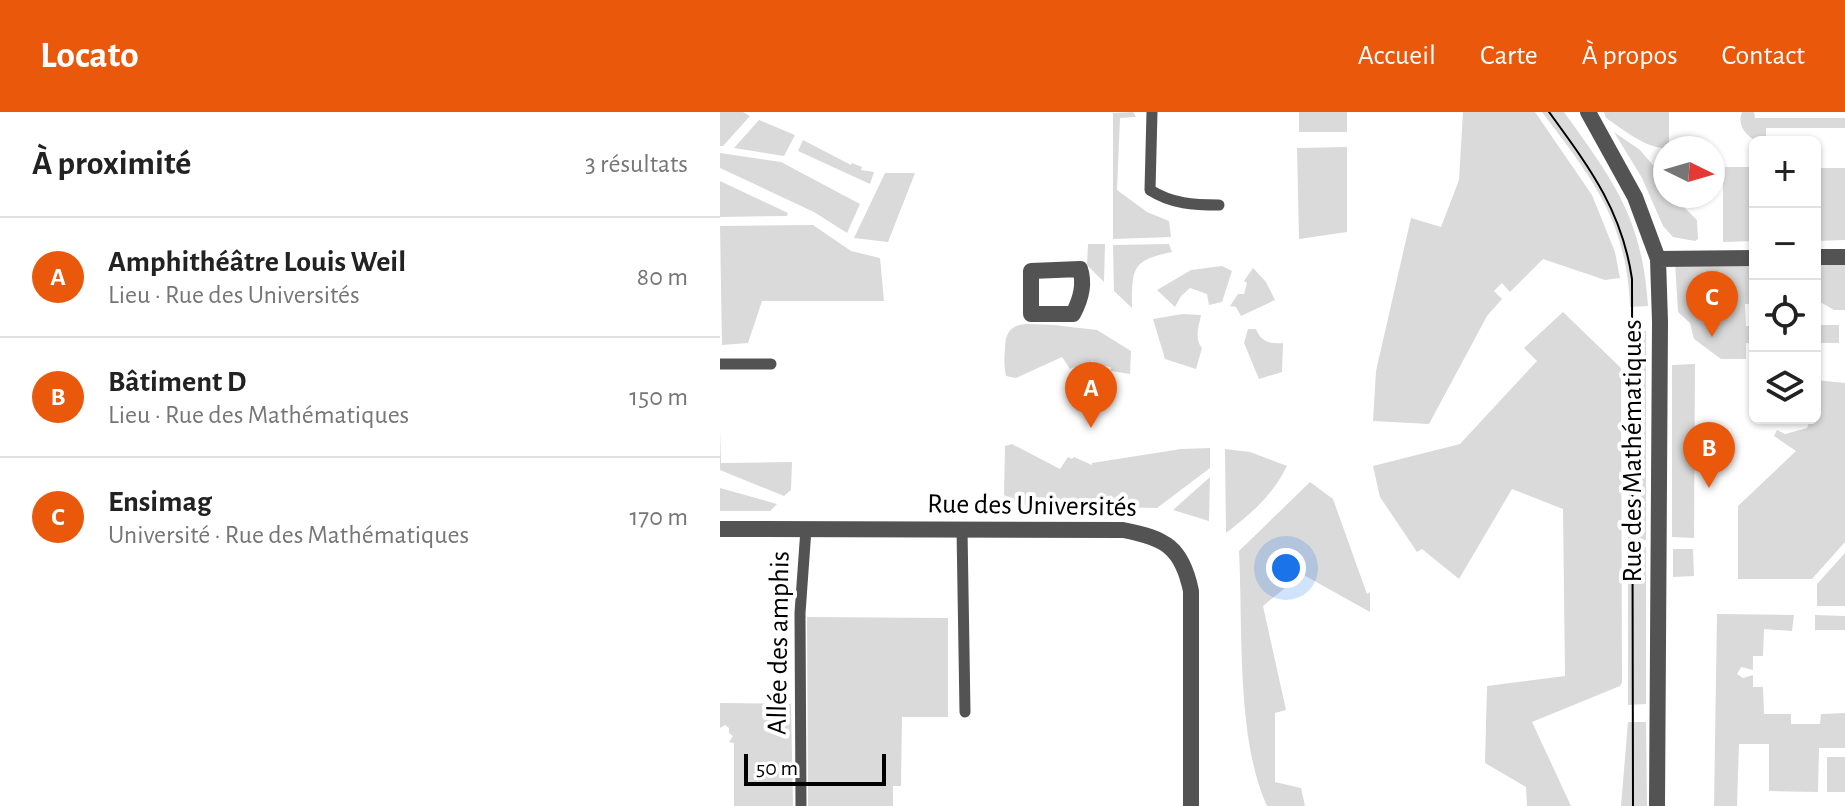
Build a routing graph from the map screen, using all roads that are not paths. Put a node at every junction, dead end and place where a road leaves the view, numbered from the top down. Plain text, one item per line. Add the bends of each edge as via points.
1 (1152, 112) edge
2 (1588, 112) edge
3 (1219, 205) dead end
4 (1821, 257) edge
5 (1845, 257) edge
6 (1749, 258) edge
7 (1658, 259) junction
8 (720, 364) edge
9 (771, 364) dead end
10 (720, 529) edge
11 (806, 529) junction
12 (962, 529) junction
13 (965, 712) dead end
14 (801, 806) edge
15 (1191, 806) edge
16 (1657, 806) edge

1 - 3 lane via 1150,190 1165,200
2 - 7 street, Rue des Mathématiques via 1635,197
4 - 5 street
6 - 7 street
7 - 16 street, Rue des Mathématiques
8 - 9 lane
10 - 11 street, Rue des Universités
11 - 12 street, Rue des Universités
11 - 14 lane, Allée des amphis via 800,586
12 - 13 lane
12 - 15 street, Rue des Universités via 1123,530 1152,535 1177,553 1191,591

